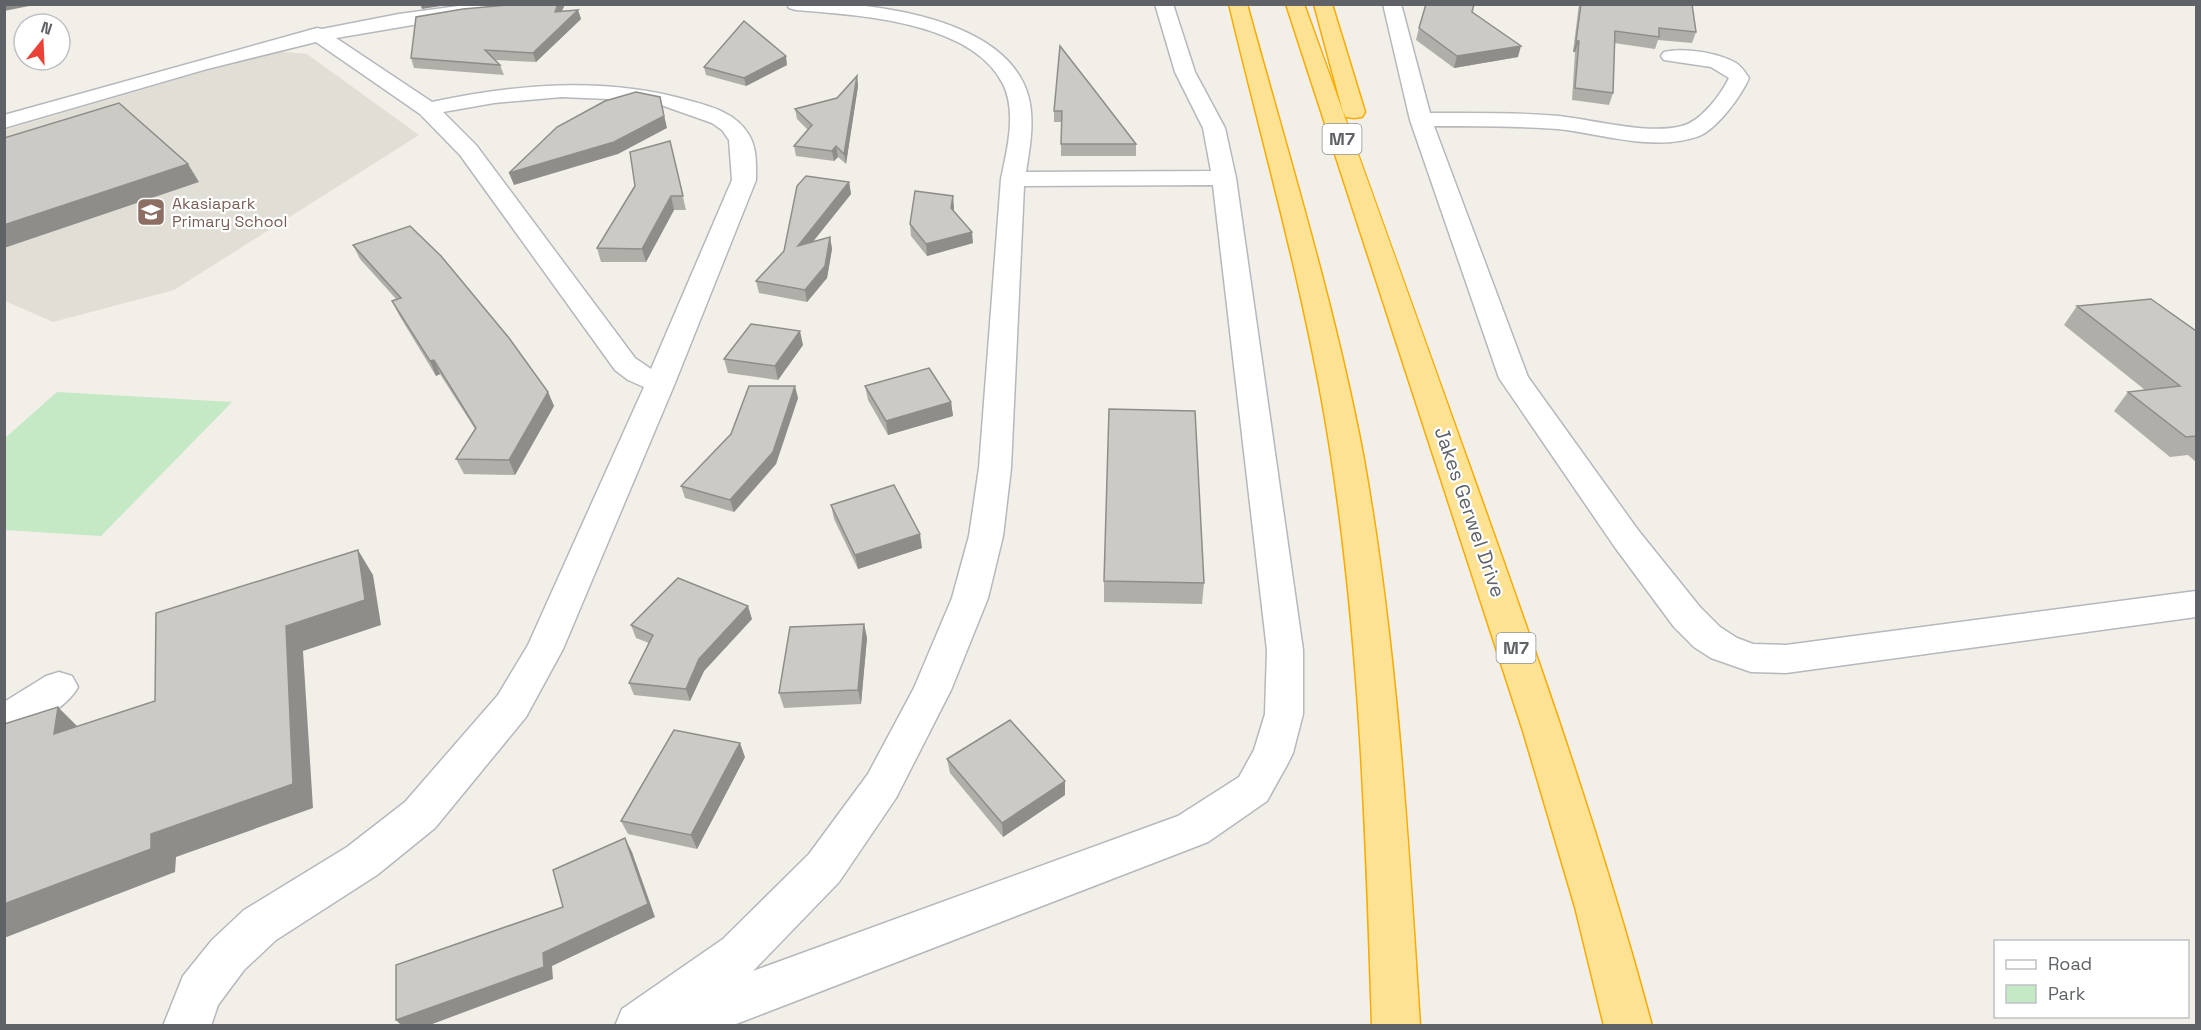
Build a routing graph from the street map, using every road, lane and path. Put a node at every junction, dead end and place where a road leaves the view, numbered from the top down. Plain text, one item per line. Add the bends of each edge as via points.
1 (534, 4) edge
2 (796, 4) edge
3 (1164, 4) edge
4 (1218, 4) edge
5 (1238, 4) edge
6 (1295, 4) edge
7 (1323, 4) edge
8 (1392, 4) edge
9 (868, 8) edge
10 (444, 9) edge
11 (317, 34) junction
12 (1671, 56) dead end
13 (1255, 72) junction
14 (428, 109) junction
15 (1421, 120) junction
16 (4, 122) edge
17 (1224, 178) junction
18 (1013, 179) junction
19 (1389, 274) junction
20 (660, 383) junction
21 (2196, 604) edge
22 (59, 687) dead end
23 (4, 722) edge
24 (187, 1026) edge
25 (639, 1026) edge
26 (668, 1026) edge
27 (1396, 1026) edge
28 (1628, 1026) edge

1 - 10 street
2 - 9 street
3 - 17 street via 1185,72 1214,129
4 - 13 highway via 1237,51
5 - 13 highway
6 - 19 highway, Jakes Gerwel Drive / M7
7 - 19 highway via 1387,224
8 - 15 street
9 - 18 street via 938,28 970,41 1000,61 1018,99 1019,140
10 - 11 street
11 - 14 street
11 - 16 street
12 - 15 street via 1716,62 1736,72 1739,78 1704,124 1685,133 1558,123
13 - 27 highway via 1321,325 1358,525 1381,737
14 - 20 street via 468,150 625,364
14 - 20 street via 505,94 635,94 677,102 716,116 737,133 744,155 744,180
15 - 21 street via 1514,378 1687,617 1724,648 1751,658 1786,659
17 - 18 street
17 - 26 street via 1285,650 1284,714 1273,753 1253,789 1193,829
18 - 25 street via 995,468 986,536 970,598 932,690 882,786 824,868 739,954
19 - 28 highway, Jakes Gerwel Drive / M7 via 1555,767
20 - 24 street via 544,649 512,706 420,815 362,861 260,925 228,955 199,992
22 - 23 street

